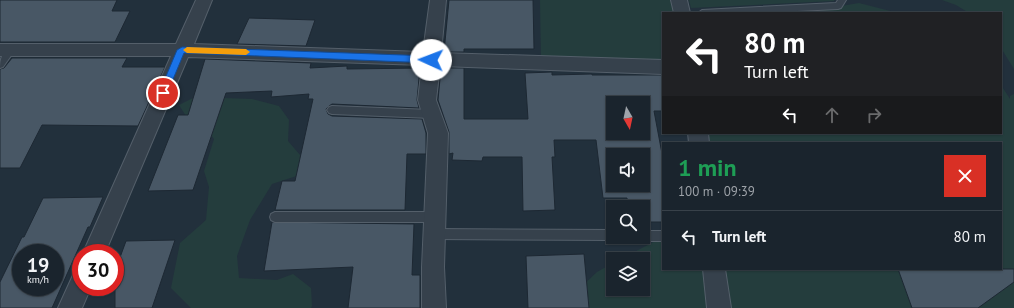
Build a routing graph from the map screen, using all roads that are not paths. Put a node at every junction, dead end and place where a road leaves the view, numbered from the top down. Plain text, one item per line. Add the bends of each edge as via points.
1 (204, 0) edge
2 (438, 0) edge
3 (679, 0) edge
4 (774, 0) edge
5 (842, 0) edge
6 (819, 4) edge
7 (777, 10) junction
8 (682, 12) edge
9 (727, 12) edge
10 (5, 50) edge
11 (182, 50) junction
12 (431, 60) junction
13 (0, 65) edge
14 (662, 67) edge
15 (332, 110) dead end
16 (431, 114) junction
17 (275, 217) dead end
18 (435, 226) junction
19 (606, 235) edge
20 (650, 236) edge
21 (662, 236) edge
22 (98, 244) edge
23 (714, 270) edge
24 (75, 296) edge
25 (70, 308) edge
26 (434, 308) edge
27 (719, 308) edge

1 - 11 street
2 - 12 street
3 - 8 street
4 - 7 lane
5 - 6 lane via 838,6
6 - 7 lane
7 - 9 lane
10 - 11 street
10 - 13 lane
11 - 12 street
11 - 22 street
12 - 14 street
12 - 16 street via 427,100
15 - 16 lane
16 - 18 street via 438,132
17 - 18 lane
18 - 19 lane
18 - 26 street
20 - 21 lane
23 - 27 street
24 - 25 street

